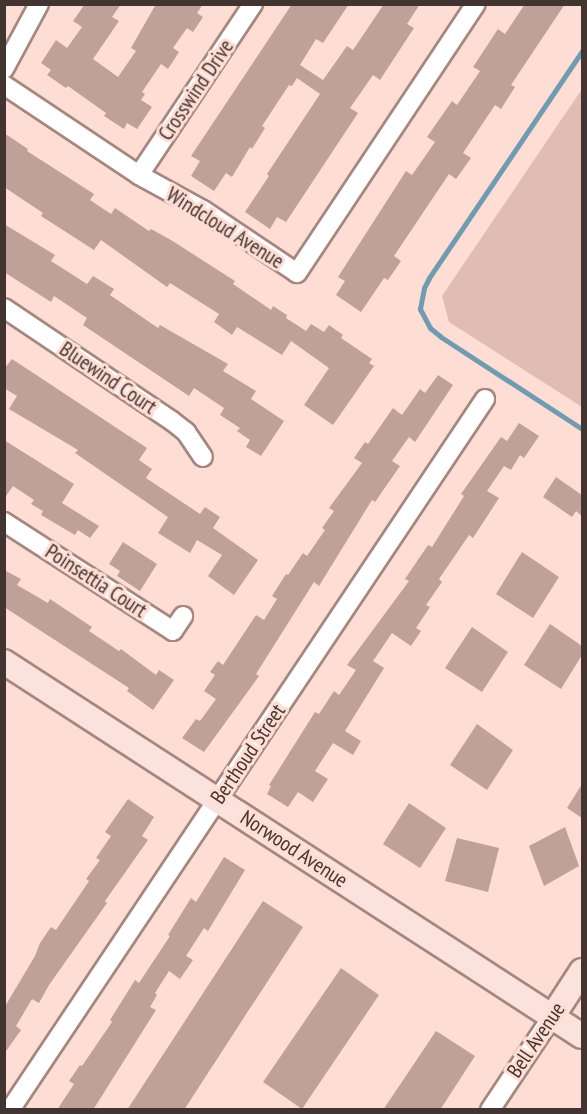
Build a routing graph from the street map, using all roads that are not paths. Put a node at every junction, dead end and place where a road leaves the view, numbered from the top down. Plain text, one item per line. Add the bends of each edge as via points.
1 (39, 4) edge
2 (253, 4) edge
3 (476, 4) edge
4 (4, 69) edge
5 (4, 85) edge
6 (139, 175) junction
7 (4, 308) edge
8 (485, 399) dead end
9 (203, 457) dead end
10 (4, 522) edge
11 (183, 616) dead end
12 (4, 662) edge
13 (217, 800) junction
14 (582, 971) edge
15 (552, 1017) junction
16 (582, 1036) edge
17 (10, 1110) edge
18 (490, 1110) edge

1 - 4 street
2 - 6 street, Crosswind Drive
3 - 6 street, Windcloud Avenue via 297,273 203,210
5 - 6 street, Windcloud Avenue
7 - 9 street, Bluewind Court via 172,421 190,437
8 - 13 street, Berthoud Street
10 - 11 street, Poinsettia Court via 173,631
12 - 13 main road, Norwood Avenue
13 - 15 main road, Norwood Avenue
13 - 17 street, Berthoud Street
14 - 15 main road, Bell Avenue
15 - 16 main road, Norwood Avenue
15 - 18 street, Bell Avenue

